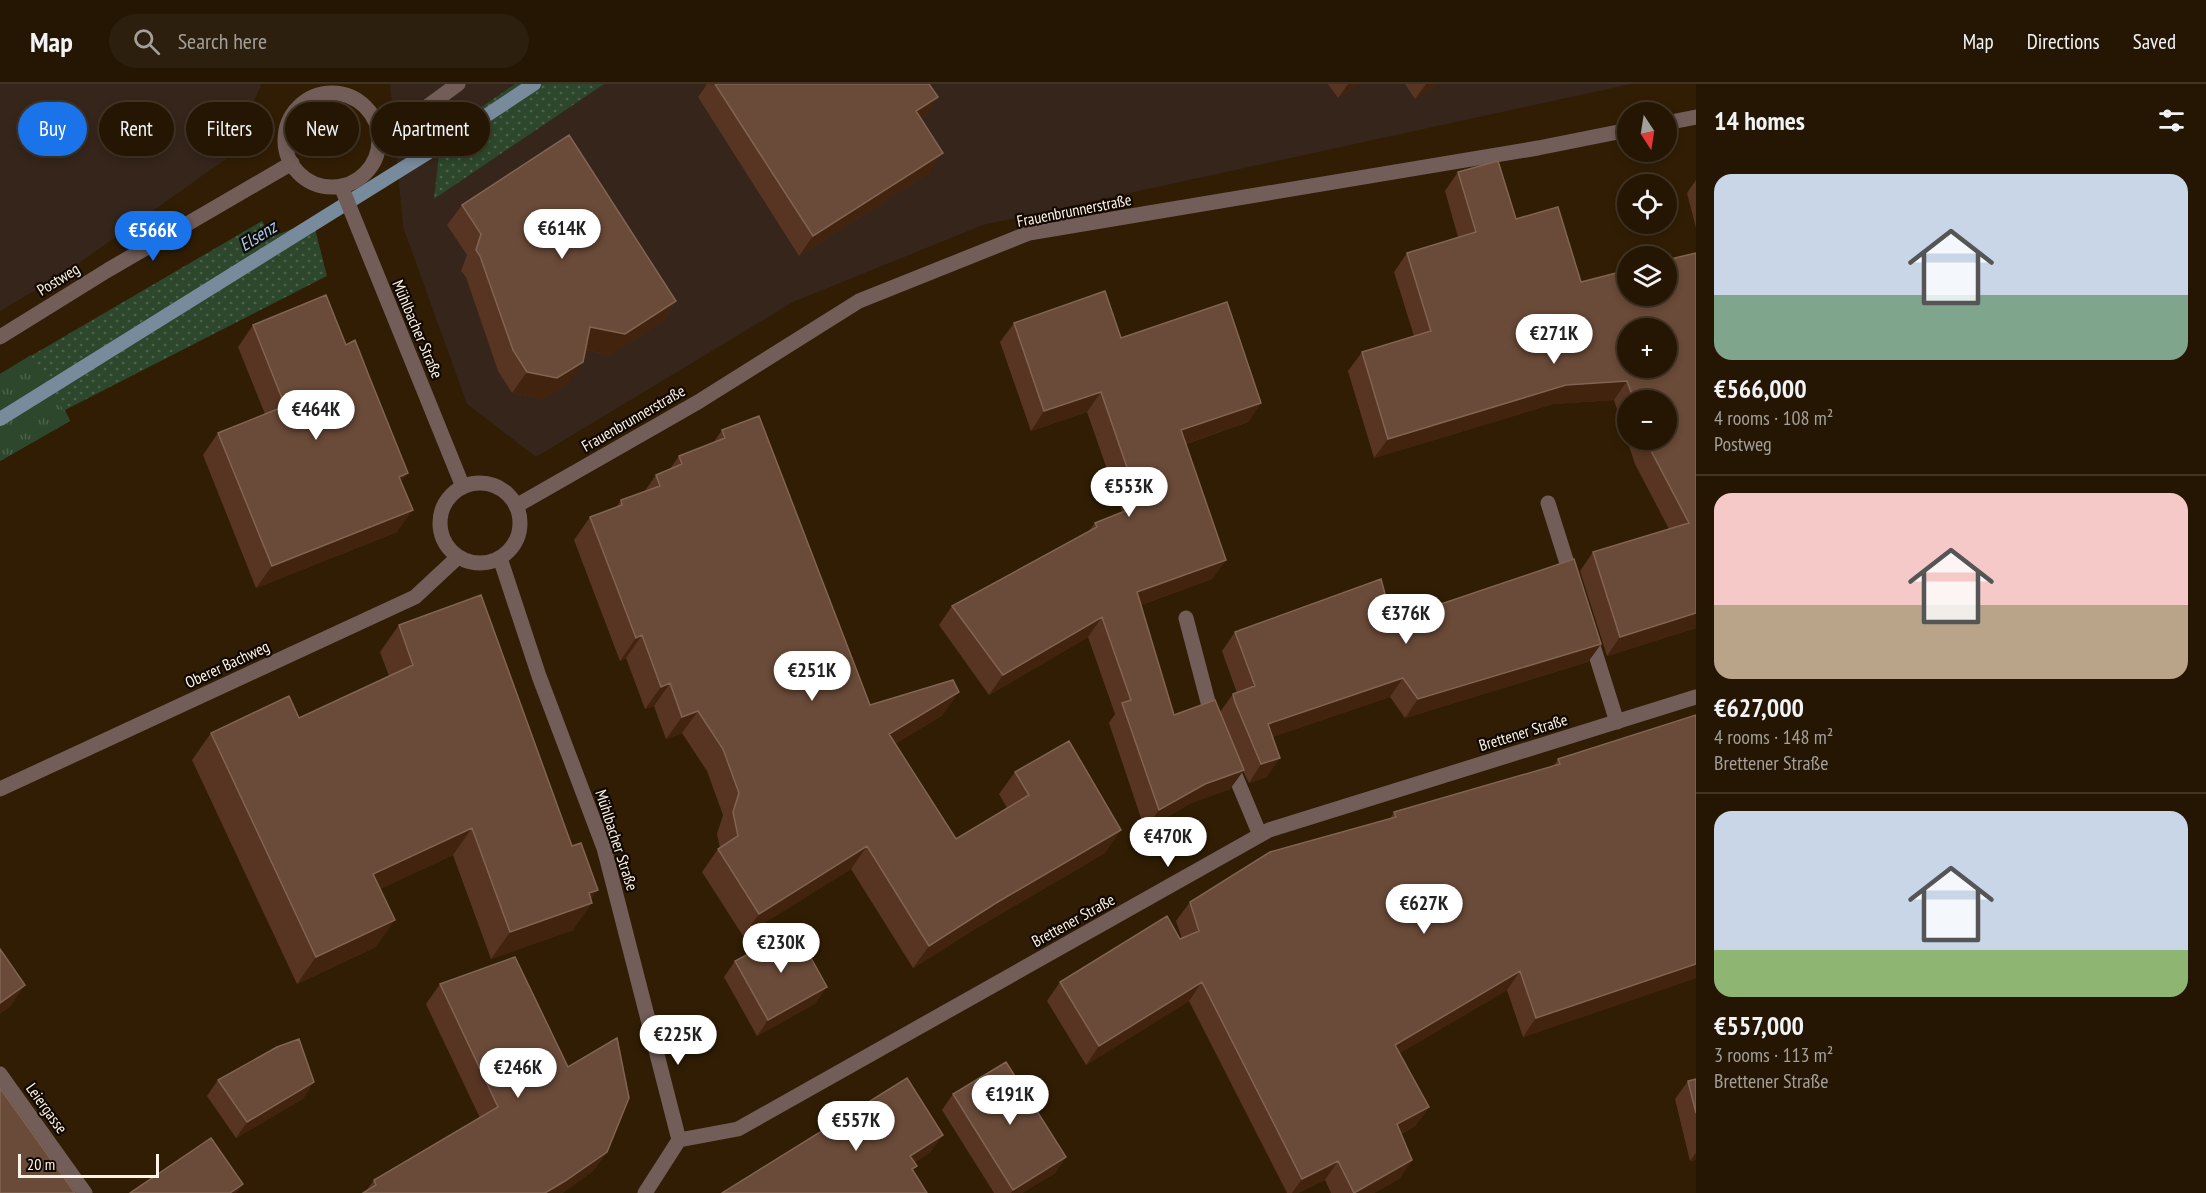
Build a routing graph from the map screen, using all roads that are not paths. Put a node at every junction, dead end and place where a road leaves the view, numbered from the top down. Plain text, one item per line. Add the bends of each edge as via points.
1 (458, 84) edge
2 (320, 89) edge
3 (433, 102) edge
4 (371, 114) edge
5 (1696, 117) edge
6 (1677, 121) edge
7 (1617, 132) edge
8 (376, 156) edge
9 (292, 163) junction
10 (341, 186) junction
11 (0, 337) edge
12 (464, 486) junction
13 (1548, 503) dead end
14 (516, 506) junction
15 (458, 557) junction
16 (500, 558) junction
17 (1576, 591) edge
18 (1186, 618) dead end
19 (1586, 623) edge
20 (1696, 697) edge
21 (1617, 722) junction
22 (1218, 734) edge
23 (1226, 754) edge
24 (0, 789) edge
25 (1260, 835) junction
26 (0, 1074) edge
27 (679, 1140) junction
28 (85, 1193) edge
29 (645, 1193) edge

1 - 3 street
2 - 4 street via 352,97
2 - 9 street via 296,109 289,121 285,136
5 - 6 street
7 - 14 street, Frauenbrunnerstraße via 1029,233 859,301 698,402
8 - 10 street via 366,172
9 - 10 street via 313,183
9 - 11 street, Postweg
10 - 12 street, Mühlbacher Straße
12 - 14 street via 488,484
12 - 15 street via 445,502 440,514 442,538
13 - 17 street
14 - 16 street via 516,541
15 - 16 street via 479,563
15 - 24 street, Oberer Bachweg via 415,597
16 - 27 street, Mühlbacher Straße via 539,676 604,848
18 - 22 street
19 - 21 street
20 - 21 street, Brettener Straße
21 - 25 street, Brettener Straße
23 - 25 street
25 - 27 street, Brettener Straße via 738,1129
26 - 28 street, Leiergasse
27 - 29 street

